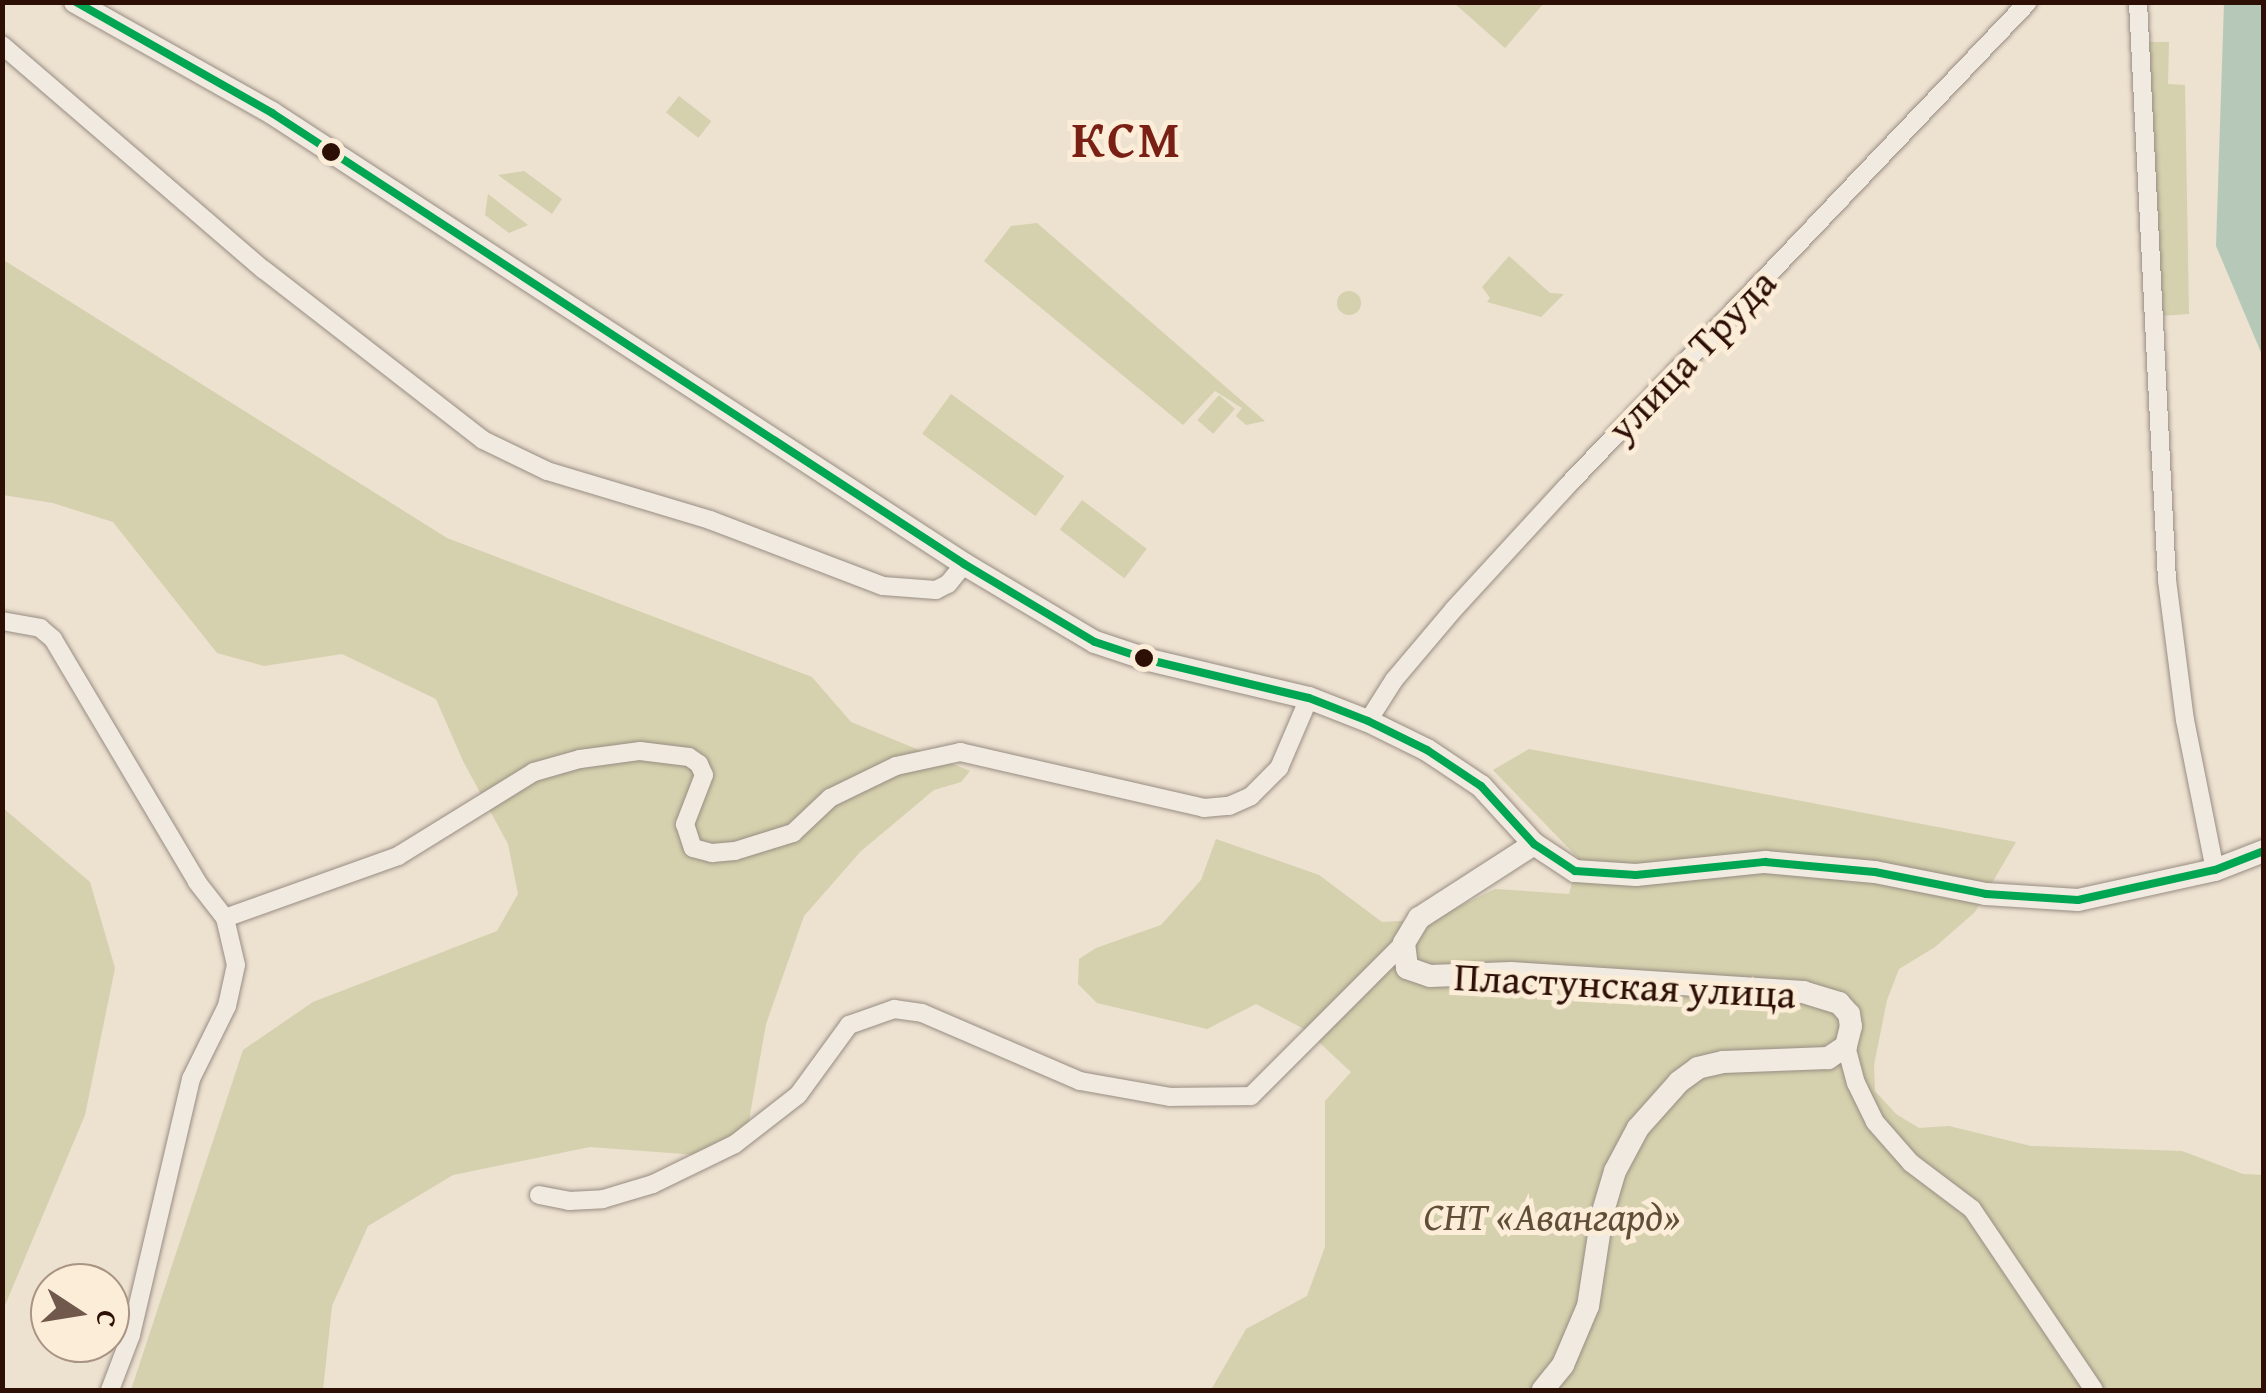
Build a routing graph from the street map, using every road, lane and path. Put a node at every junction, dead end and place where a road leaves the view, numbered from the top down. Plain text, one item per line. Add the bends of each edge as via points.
1 (75, 2) edge
2 (2028, 2) edge
3 (2138, 2) edge
4 (2, 45) edge
5 (964, 564) junction
6 (2, 620) edge
7 (1309, 698) junction
8 (1368, 721) junction
9 (1534, 844) junction
10 (2264, 851) edge
11 (2215, 870) junction
12 (225, 918) junction
13 (1404, 944) junction
14 (1846, 1046) junction
15 (539, 1195) dead end
16 (110, 1390) edge
17 (1543, 1390) edge
18 (2094, 1390) edge

1 - 5 main road via 272,112
2 - 8 street, улица Труда via 1454,609
3 - 11 street via 2167,580 2184,720
4 - 5 street via 264,270 483,440 547,471 710,520 882,586 936,590
5 - 7 main road via 1096,642
6 - 12 street via 40,628 53,638 197,882
7 - 8 main road
7 - 12 street via 1279,768 1230,806 1204,808 960,752 896,766 830,798 793,833 735,851 693,848 685,824 704,776 689,756 640,751 534,772 398,856
8 - 9 main road via 1481,786
9 - 11 main road via 1574,870 1601,876 1765,862 1875,872 1986,894 2078,900
9 - 13 main road, Пластунская улица via 1420,918
10 - 11 main road
12 - 16 street via 236,965 227,1006 191,1079 131,1335
13 - 14 main road, Пластунская улица via 1406,968 1430,976 1511,973 1824,996 1849,1014
13 - 15 street, Пластунская улица via 1250,1096 1170,1098 1080,1081 922,1013 894,1009 849,1025 798,1095 735,1144 654,1184 604,1199
14 - 17 main road, Пластунская улица via 1828,1058 1698,1068 1638,1128 1602,1215 1588,1306 1563,1365
14 - 18 street via 1875,1122 1911,1164 1972,1209

